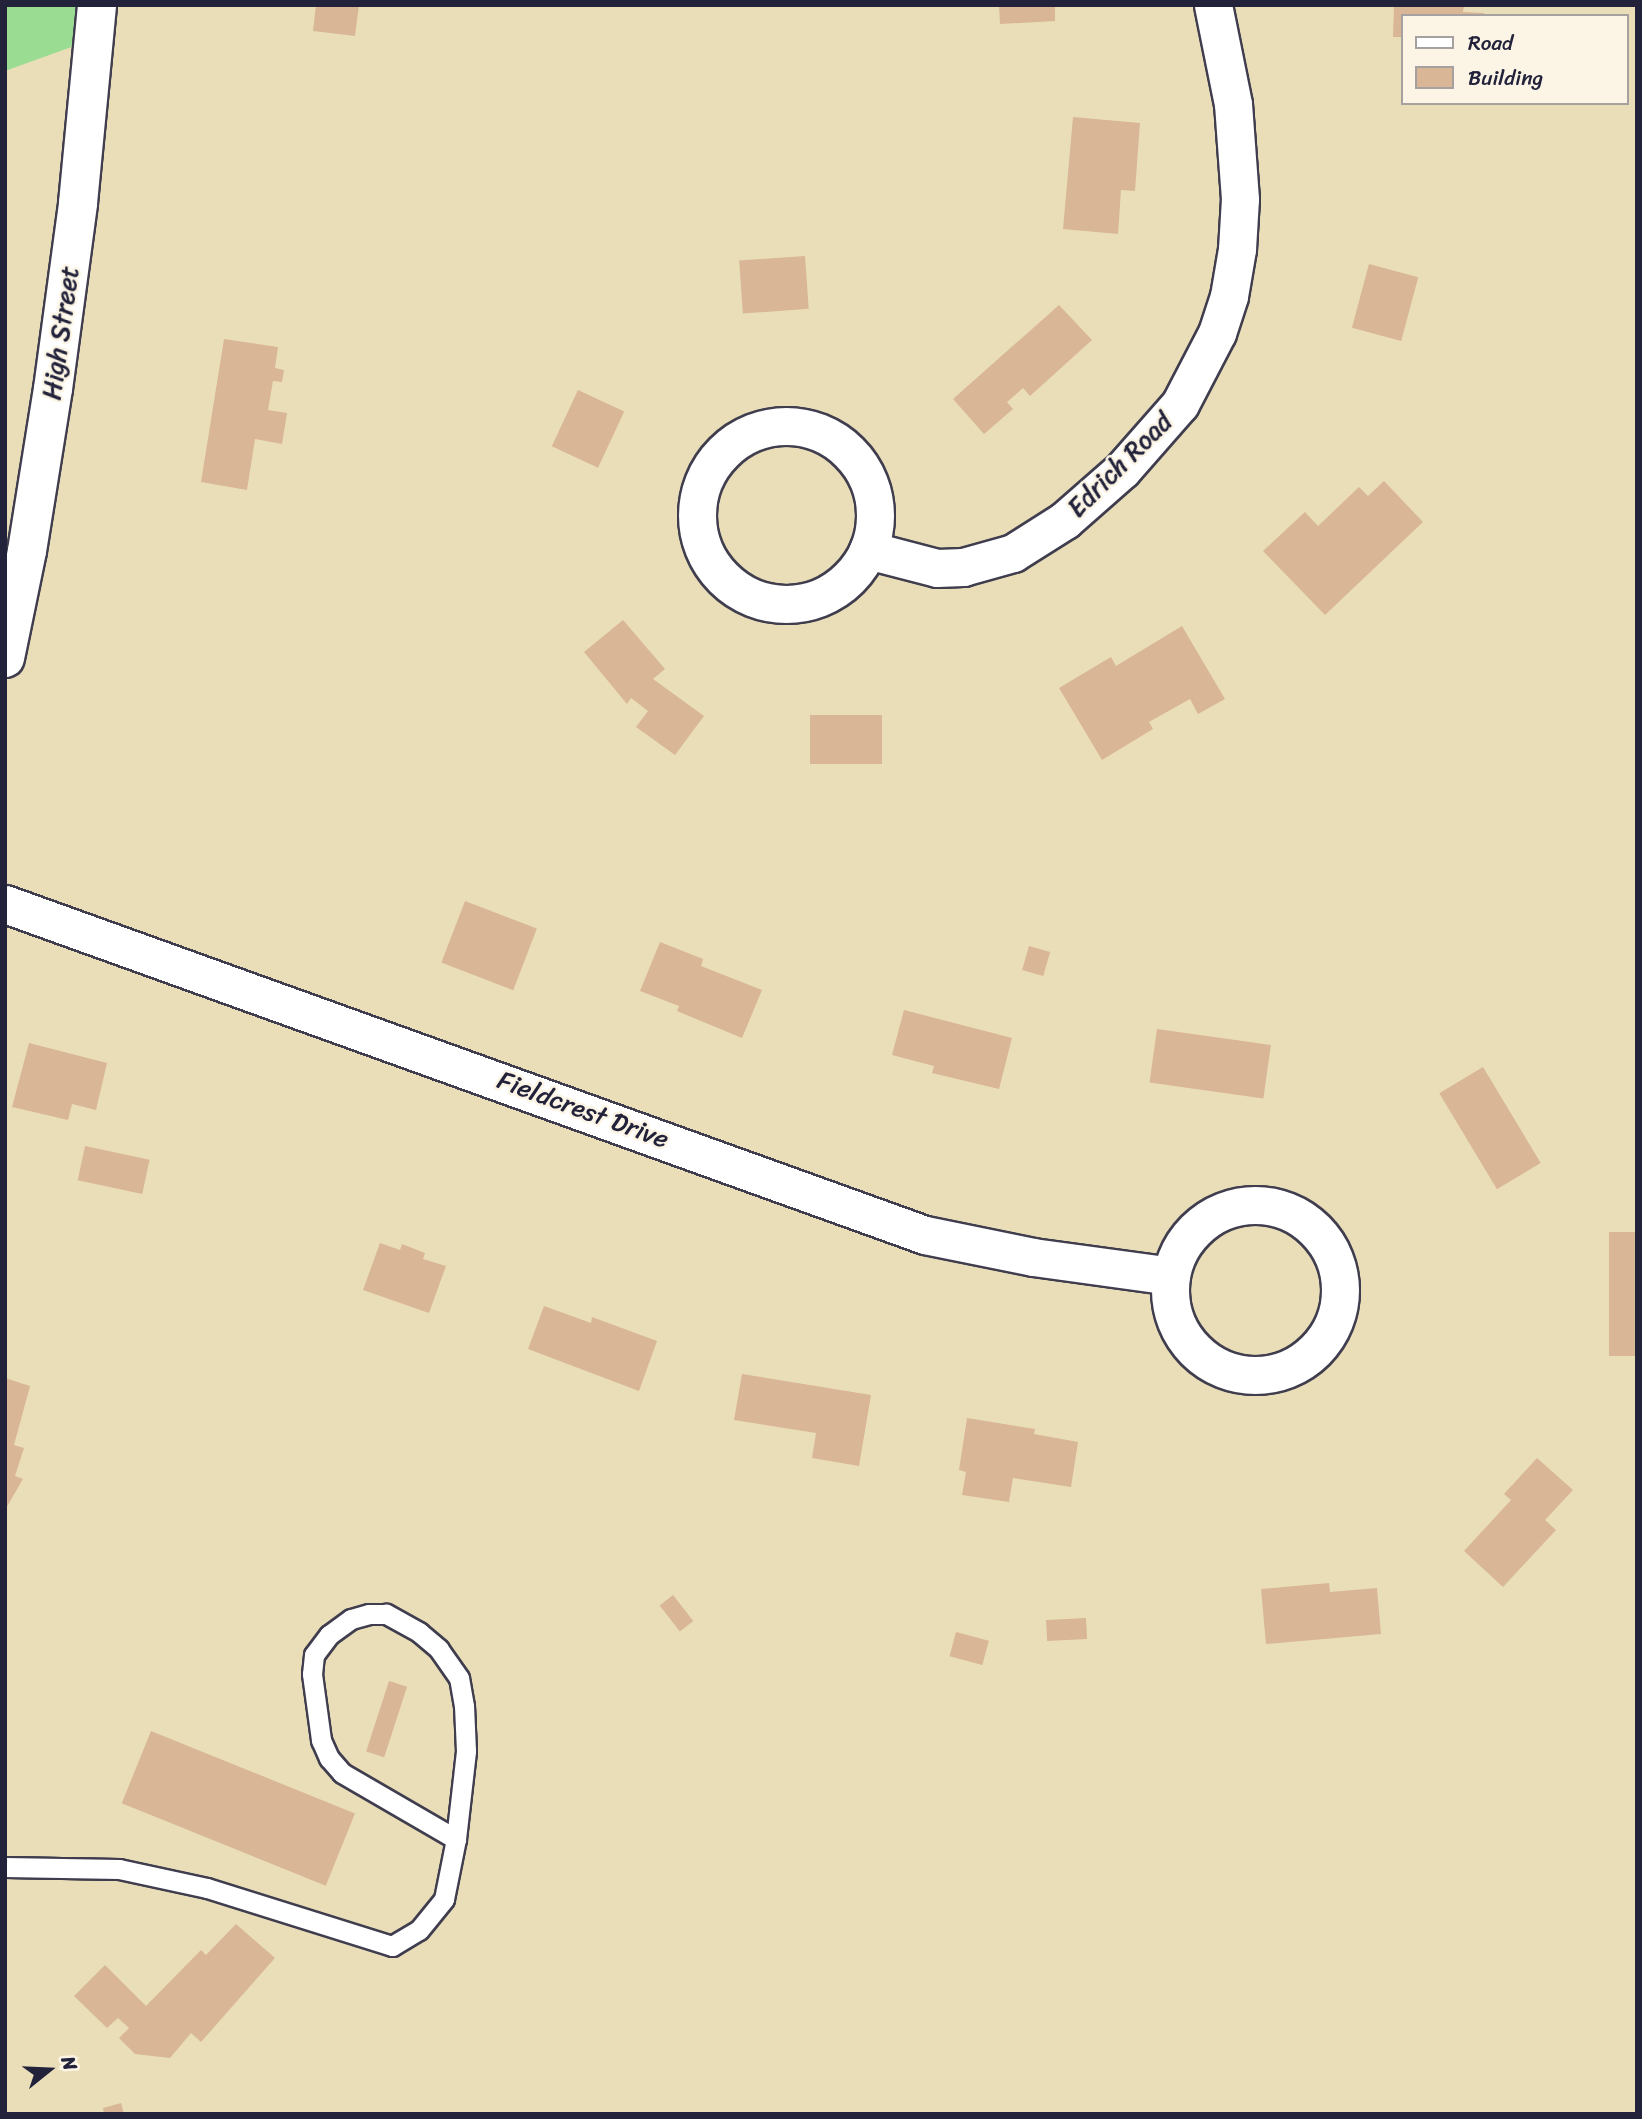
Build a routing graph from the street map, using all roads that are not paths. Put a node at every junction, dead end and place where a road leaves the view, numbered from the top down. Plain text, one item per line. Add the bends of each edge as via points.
1 (97, 5) edge
2 (1213, 5) edge
3 (868, 550) junction
4 (7, 640) edge
5 (5, 904) edge
6 (1171, 1276) junction
7 (456, 1839) junction
8 (5, 1867) edge

1 - 4 street, High Street via 66,296 41,470
2 - 3 street, Edrich Road via 1233,104 1240,199 1237,249 1217,333 1180,404 1122,470 1057,526 1013,553 976,564 937,568
3 - 3 street via 876,511 864,472 838,442 820,432 801,427 761,429 726,448 703,481 697,512 701,544 724,581 751,598 783,605 825,597 843,585
5 - 6 street, Fieldcrest Drive via 925,1235 1033,1257
6 - 6 street via 1171,1300 1188,1343 1226,1370 1249,1376 1273,1374 1295,1365 1314,1351 1338,1311 1338,1276 1327,1244 1312,1227 1272,1206 1238,1207 1207,1220 1189,1235
7 - 7 lane via 342,1773 329,1758 319,1726 314,1654 351,1619 386,1614 419,1632 439,1649 459,1678 466,1751
7 - 8 lane via 444,1899 419,1930 392,1946 207,1888 119,1868

